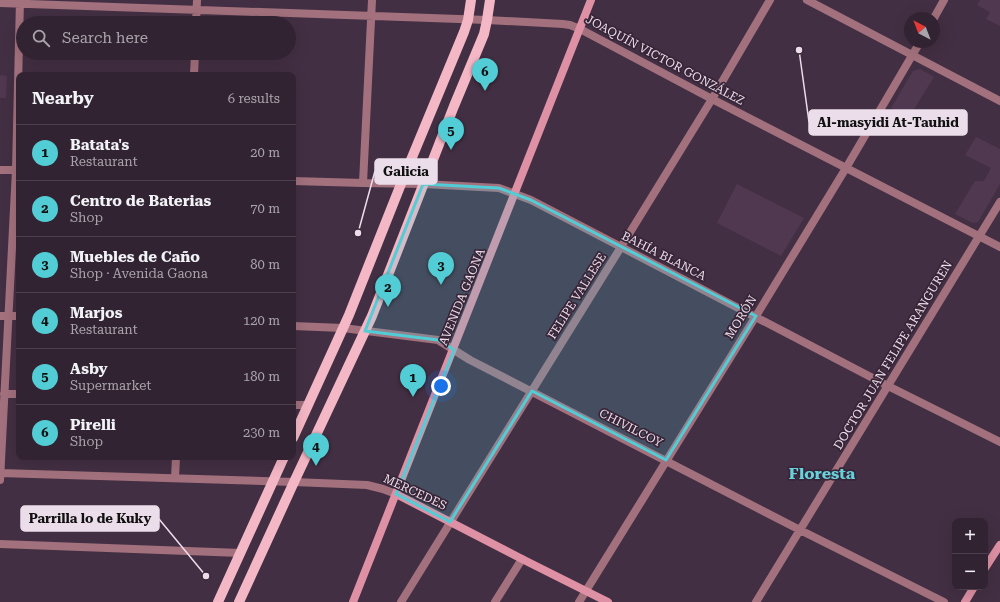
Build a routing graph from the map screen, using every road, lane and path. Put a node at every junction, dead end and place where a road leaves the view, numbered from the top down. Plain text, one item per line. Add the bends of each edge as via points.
1 (197, 0) edge
2 (372, 0) edge
3 (471, 0) edge
4 (490, 0) edge
5 (591, 0) edge
6 (770, 0) edge
7 (807, 0) edge
8 (944, 0) edge
9 (20, 2) edge
10 (0, 3) edge
11 (197, 10) junction
12 (937, 12) edge
13 (20, 16) edge
14 (197, 16) edge
15 (371, 17) junction
16 (468, 20) junction
17 (487, 20) junction
18 (580, 29) junction
19 (916, 48) edge
20 (912, 55) junction
21 (19, 60) edge
22 (195, 60) edge
23 (19, 72) edge
24 (194, 72) edge
25 (712, 99) junction
26 (1000, 100) edge
27 (846, 168) junction
28 (0, 170) edge
29 (16, 170) edge
30 (16, 181) edge
31 (296, 181) edge
32 (363, 183) junction
33 (401, 184) junction
34 (423, 184) junction
35 (515, 194) junction
36 (1000, 202) edge
37 (979, 237) junction
38 (1000, 247) edge
39 (621, 248) junction
40 (4, 316) edge
41 (16, 316) edge
42 (756, 316) junction
43 (296, 326) edge
44 (343, 328) junction
45 (365, 331) junction
46 (454, 350) junction
47 (888, 386) junction
48 (532, 391) junction
49 (4, 394) junction
50 (16, 394) edge
51 (296, 405) edge
52 (308, 405) junction
53 (296, 431) edge
54 (1000, 442) edge
55 (176, 460) edge
56 (283, 460) edge
57 (666, 460) junction
58 (0, 473) edge
59 (175, 478) junction
60 (0, 480) edge
61 (273, 481) junction
62 (294, 482) junction
63 (396, 494) junction
64 (450, 522) junction
65 (800, 530) junction
66 (0, 544) edge
67 (1000, 545) edge
68 (241, 553) junction
69 (522, 559) junction
70 (988, 563) edge
71 (972, 590) edge
72 (586, 591) junction
73 (218, 602) edge
74 (239, 602) edge
75 (353, 602) edge
76 (402, 602) edge
77 (495, 602) edge
78 (579, 602) edge
79 (608, 602) edge
80 (756, 602) edge
81 (944, 602) edge
82 (965, 602) edge

1 - 11 street
2 - 15 street
3 - 16 main road
4 - 17 main road
5 - 18 main road, AVENIDA GAONA
6 - 25 street, FELIPE VALLESE
7 - 20 street
8 - 12 street
9 - 10 street, JOAQUÍN VICTOR GONZÁLEZ
9 - 11 street, JOAQUÍN VICTOR GONZÁLEZ
9 - 13 street
11 - 14 street
11 - 15 street, JOAQUÍN VICTOR GONZÁLEZ
15 - 16 street, JOAQUÍN VICTOR GONZÁLEZ
15 - 32 street
16 - 17 street, JOAQUÍN VICTOR GONZÁLEZ
16 - 33 main road
17 - 18 street, JOAQUÍN VICTOR GONZÁLEZ via 563,24
17 - 34 main road via 482,39
18 - 25 street, JOAQUÍN VICTOR GONZÁLEZ
18 - 35 main road, AVENIDA GAONA
19 - 20 street, MORÓN
20 - 26 street
20 - 27 street, MORÓN
21 - 23 street
22 - 24 street
25 - 27 street, JOAQUÍN VICTOR GONZÁLEZ
25 - 39 street, FELIPE VALLESE
27 - 37 street, JOAQUÍN VICTOR GONZÁLEZ
27 - 42 street, MORÓN
28 - 29 street
30 - 40 street
31 - 32 street, BAHÍA BLANCA
32 - 33 street, BAHÍA BLANCA
33 - 34 street, BAHÍA BLANCA
33 - 44 main road
34 - 35 street, BAHÍA BLANCA via 499,188
34 - 45 main road
35 - 39 street, BAHÍA BLANCA
35 - 46 main road, AVENIDA GAONA
36 - 37 street, DOCTOR JUAN FELIPE ARANGUREN
37 - 38 street, JOAQUÍN VICTOR GONZÁLEZ
37 - 47 street, DOCTOR JUAN FELIPE ARANGUREN
39 - 42 street, BAHÍA BLANCA
39 - 48 street, FELIPE VALLESE
40 - 41 street
40 - 49 street
42 - 47 street, BAHÍA BLANCA
42 - 57 street, MORÓN
43 - 44 street, CHIVILCOY
44 - 45 street, CHIVILCOY
44 - 52 main road
45 - 46 street, CHIVILCOY via 438,340
45 - 62 main road
46 - 48 street, CHIVILCOY
46 - 63 main road, AVENIDA GAONA
47 - 54 street, BAHÍA BLANCA
47 - 65 street, DOCTOR JUAN FELIPE ARANGUREN
48 - 57 street, CHIVILCOY
48 - 64 street, FELIPE VALLESE
49 - 50 street
49 - 58 street
51 - 52 street
52 - 53 main road
55 - 59 street
56 - 61 main road
57 - 65 street, CHIVILCOY
57 - 72 street, MORÓN
58 - 59 street, MERCEDES
58 - 60 street
59 - 61 street, MERCEDES
61 - 62 street, MERCEDES
61 - 68 main road
62 - 63 street, MERCEDES via 367,485
62 - 74 main road
63 - 64 main road, MERCEDES
63 - 75 main road, AVENIDA GAONA
64 - 69 main road, MERCEDES
64 - 76 street, FELIPE VALLESE
65 - 80 street, DOCTOR JUAN FELIPE ARANGUREN
65 - 81 street, CHIVILCOY
66 - 68 street
67 - 70 main road
68 - 73 main road
69 - 72 main road, MERCEDES
69 - 77 street
71 - 82 main road
72 - 78 street, MORÓN
72 - 79 main road, MERCEDES

